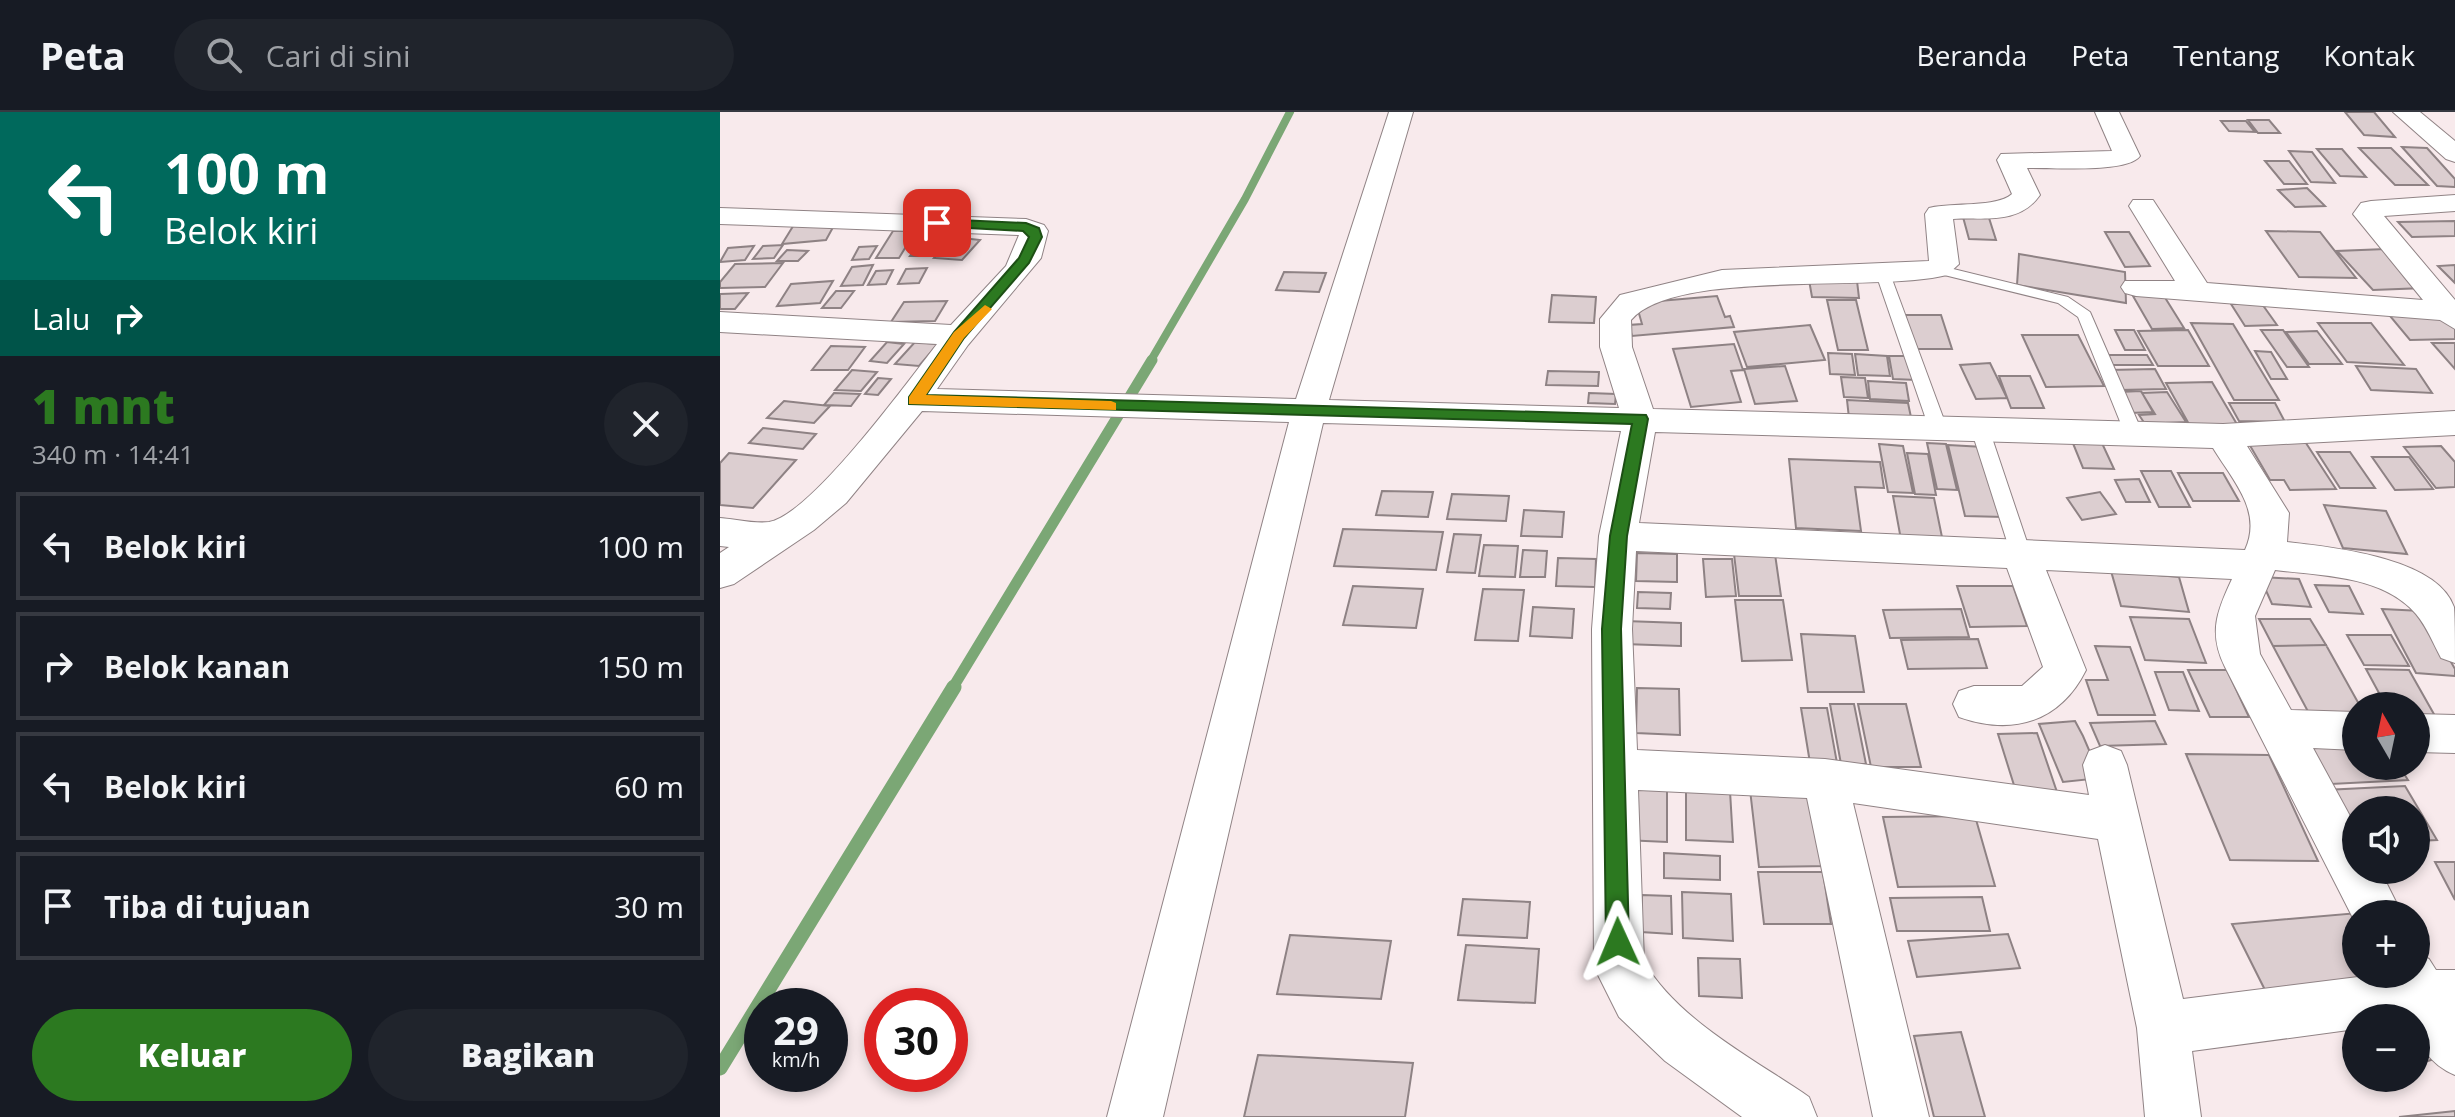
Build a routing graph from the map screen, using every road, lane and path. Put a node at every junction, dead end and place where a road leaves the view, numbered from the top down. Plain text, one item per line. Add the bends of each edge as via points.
1 (1401, 112) edge
2 (2107, 112) edge
3 (2405, 112) edge
4 (2455, 154) edge
5 (2455, 203) edge
6 (2143, 206) dead end
7 (720, 216) edge
8 (1937, 269) junction
9 (1882, 271) junction
10 (2136, 287) dead end
11 (2197, 292) junction
12 (2453, 315) edge
13 (720, 322) edge
14 (959, 335) junction
15 (915, 400) junction
16 (1309, 410) junction
17 (1640, 419) junction
18 (2455, 423) edge
19 (1938, 428) junction
20 (1980, 429) junction
21 (2134, 434) junction
22 (2223, 436) junction
23 (720, 532) edge
24 (772, 536) junction
25 (1618, 536) junction
26 (2021, 554) junction
27 (2260, 560) junction
28 (720, 573) edge
29 (2455, 646) edge
30 (1974, 704) dead end
31 (2279, 728) junction
32 (2342, 730) edge
33 (2430, 733) edge
34 (2455, 734) edge
35 (2105, 765) dead end
36 (1614, 769) junction
37 (1825, 779) junction
38 (2114, 820) junction
39 (2370, 900) edge
40 (2428, 988) edge
41 (2163, 1028) junction
42 (2455, 1048) edge
43 (1135, 1117) edge
44 (1789, 1117) edge
45 (1901, 1117) edge
46 (2173, 1117) edge

1 - 16 street
2 - 8 street via 2127,156 2010,160 2026,195 2004,209 1939,214 1944,264
3 - 4 street
5 - 12 street via 2371,209 2367,214
6 - 11 street
7 - 14 street via 1034,231 1025,260
8 - 9 street
8 - 21 lane via 2077,307 2085,315
9 - 17 street via 1722,279 1631,301 1615,319 1616,347
9 - 19 lane
10 - 11 street
11 - 12 street
13 - 14 street
14 - 15 street
15 - 16 street
15 - 24 street via 839,488 810,514
16 - 17 street
16 - 43 street
17 - 19 street
17 - 25 street
18 - 22 street
19 - 20 street
20 - 21 street
20 - 26 lane
21 - 22 street
22 - 27 street via 2271,513 2270,537
23 - 24 street
24 - 28 street
25 - 26 street
25 - 36 street via 1612,629
26 - 27 street
26 - 30 street via 2065,670 2049,694 2036,702 2016,707
27 - 29 street via 2348,567 2401,581 2429,602
27 - 31 street via 2235,616 2240,655
31 - 32 street
31 - 39 street
33 - 34 street
35 - 38 street
36 - 37 street
36 - 44 street via 1619,967 1637,999 1684,1042
37 - 38 street
37 - 45 street
38 - 41 street
40 - 41 street
40 - 42 street
41 - 46 street

